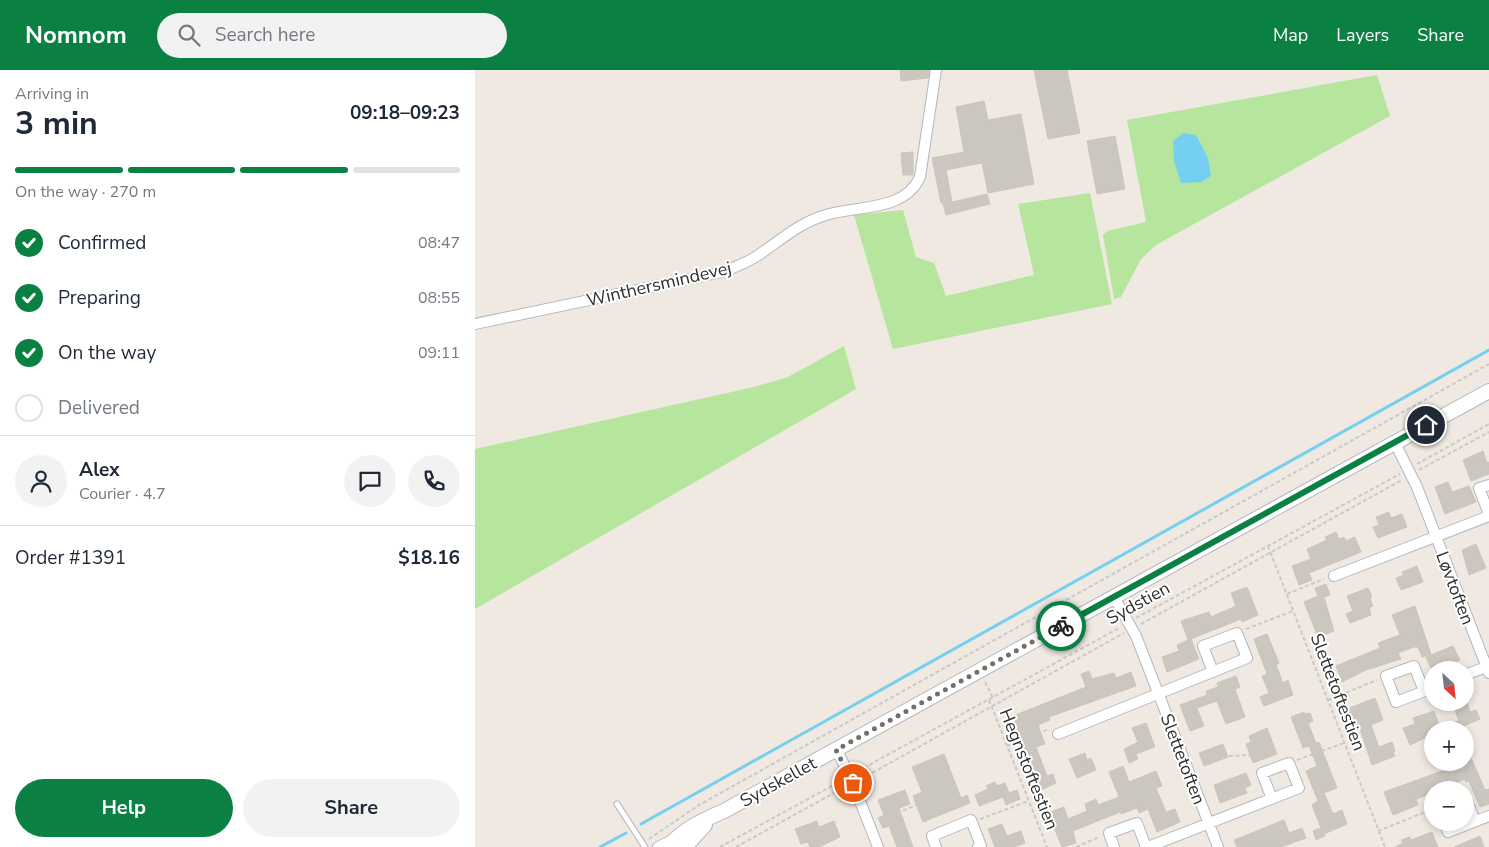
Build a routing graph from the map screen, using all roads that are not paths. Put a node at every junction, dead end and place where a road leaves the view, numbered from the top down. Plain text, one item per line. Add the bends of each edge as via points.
1 (936, 70) edge
2 (475, 324) edge
3 (1489, 391) edge
4 (1395, 442) junction
5 (1489, 485) edge
6 (1489, 515) edge
7 (1435, 536) junction
8 (1334, 576) road end
9 (1115, 597) junction
10 (1488, 668) edge
11 (1213, 672) junction
12 (1474, 672) edge
13 (1428, 689) edge
14 (1158, 694) junction
15 (1058, 734) road end
16 (836, 750) junction
17 (1271, 799) junction
18 (617, 804) dead end
19 (1489, 816) edge
20 (1475, 821) edge
21 (1209, 824) junction
22 (676, 844) edge
23 (644, 845) edge
24 (657, 847) edge
25 (878, 847) edge
26 (936, 847) edge
27 (978, 847) edge
28 (1114, 847) edge
29 (1147, 847) edge
30 (1218, 847) edge

1 - 2 street, Winthersmindevej via 920,177 907,196 895,202 827,214 808,221 760,254 722,272
3 - 4 street, Sydskellet
4 - 7 street, Løvtoften
4 - 9 street, Sydskellet
5 - 6 street, Løvtoften via 1479,488
6 - 7 street, Løvtoften
7 - 8 street, Løvtoften
7 - 10 street, Løvtoften
9 - 14 street, Slettetoften
9 - 16 street, Sydskellet
10 - 12 street, Løvtoften
11 - 11 street, Slettetoften via 1247,658 1237,633 1203,646
11 - 14 street, Slettetoften
13 - 13 street via 1396,702 1386,676 1414,666
14 - 15 street, Slettetoften
14 - 21 street, Slettetoften
16 - 22 street, Sydskellet via 724,811
16 - 25 street
17 - 17 street, Slettetoften via 1261,773 1289,763 1299,788
17 - 21 street, Slettetoften
18 - 23 lane
19 - 20 street
21 - 29 street, Slettetoften
21 - 30 street, Slettetoften
22 - 24 street, Sydskellet
26 - 27 street via 932,836 971,820 981,846
28 - 29 street, Slettetoften via 1109,833 1137,823

